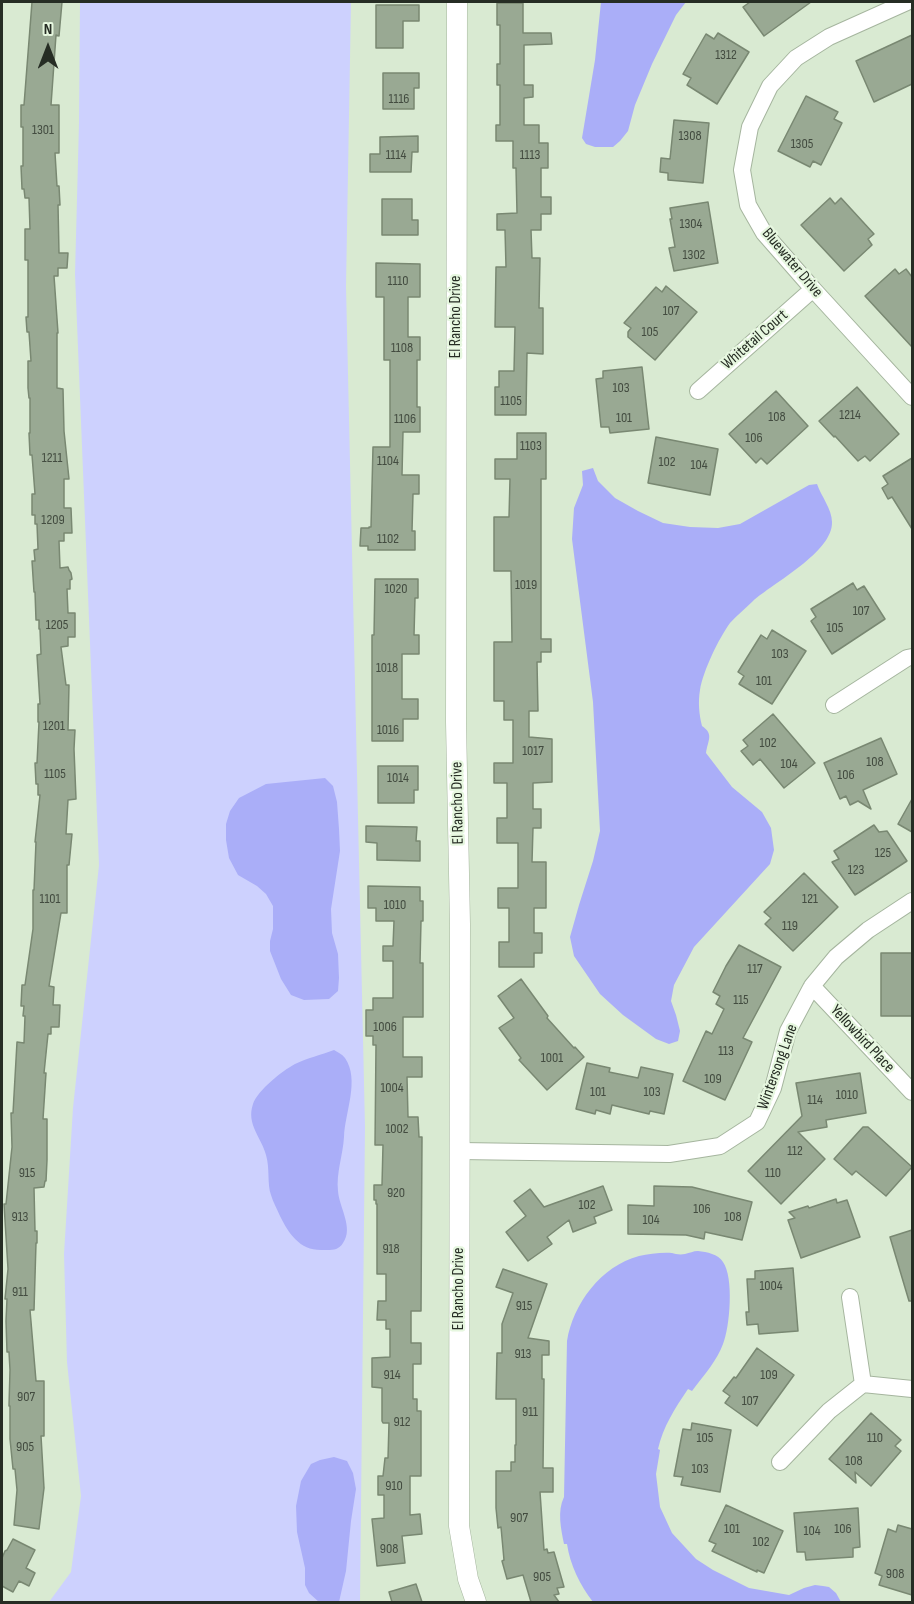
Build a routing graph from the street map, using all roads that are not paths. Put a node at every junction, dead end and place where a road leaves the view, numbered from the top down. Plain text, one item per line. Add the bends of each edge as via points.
1 (457, 2) edge
2 (907, 2) edge
3 (813, 289) junction
4 (698, 391) dead end
5 (912, 397) edge
6 (912, 657) edge
7 (834, 705) dead end
8 (912, 901) edge
9 (812, 986) junction
10 (912, 1092) edge
11 (460, 1151) junction
12 (850, 1297) dead end
13 (863, 1384) junction
14 (912, 1389) edge
15 (780, 1462) dead end
16 (476, 1602) edge

1 - 11 street, El Rancho Drive
2 - 3 street, Bluewater Drive via 796,58 770,86 750,127 742,170 748,205 764,233
3 - 4 street, Whitetail Court
3 - 5 street, Bluewater Drive
6 - 7 street
8 - 9 street, Wintersong Lane via 836,957
9 - 10 street, Yellowbird Place
9 - 11 street, Wintersong Lane via 788,1031 773,1088 757,1122 720,1146 669,1154
11 - 16 street, El Rancho Drive via 459,1527
12 - 13 street
13 - 14 street
13 - 15 street via 829,1411

